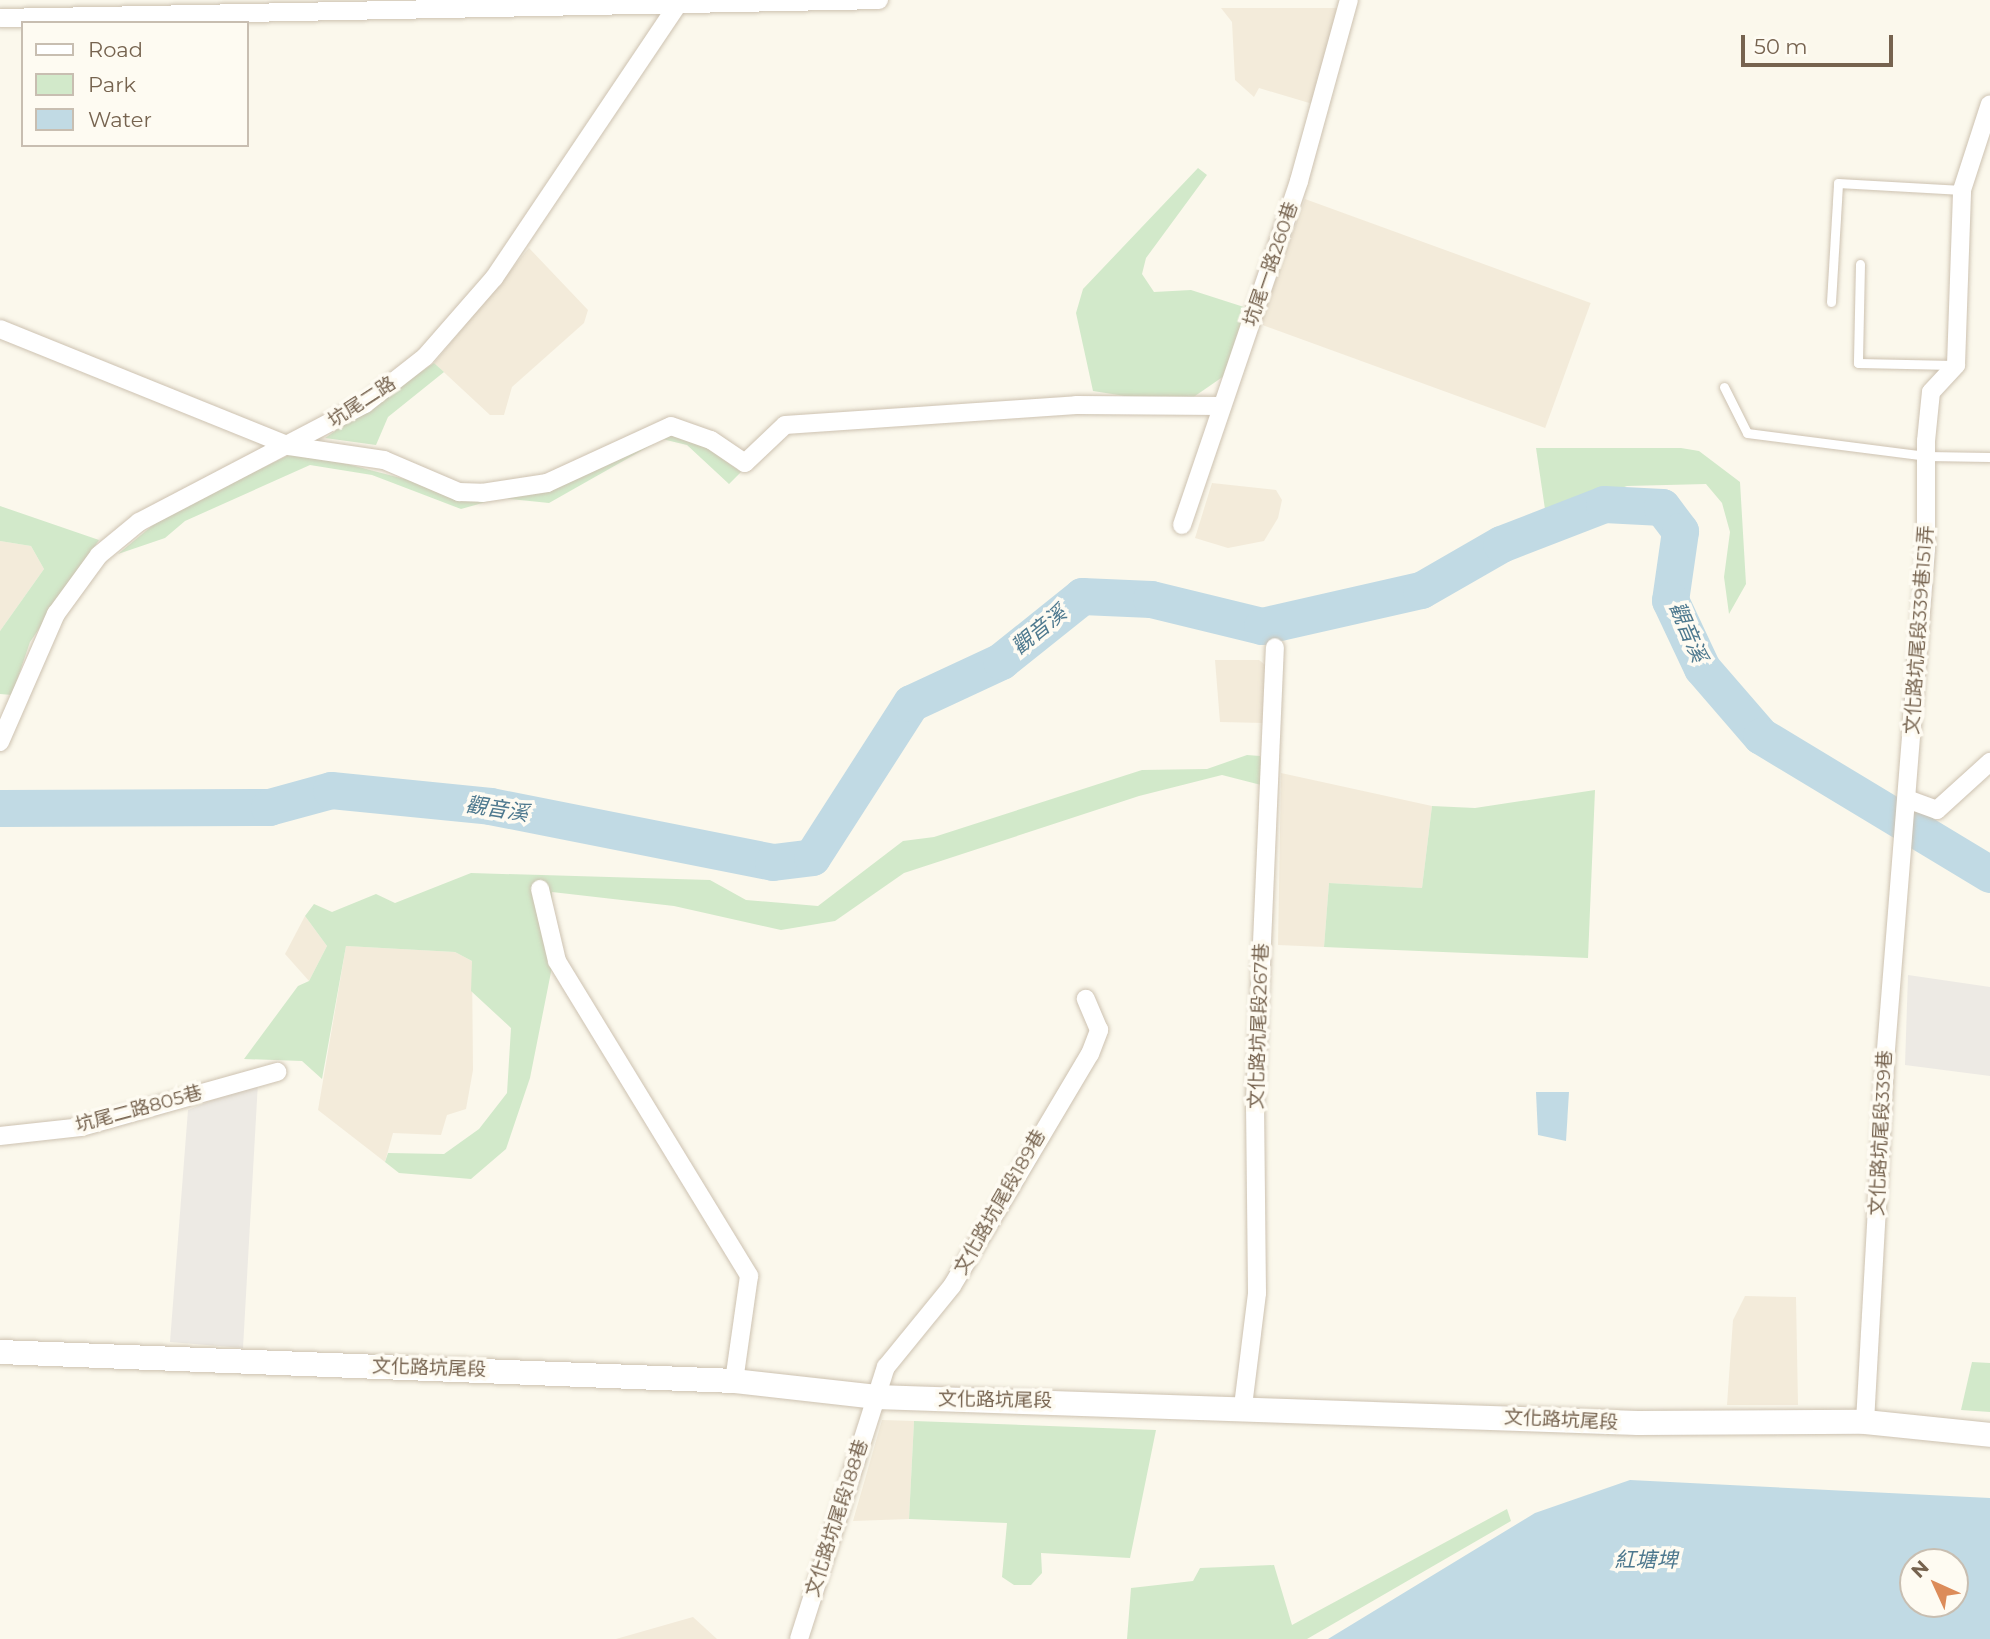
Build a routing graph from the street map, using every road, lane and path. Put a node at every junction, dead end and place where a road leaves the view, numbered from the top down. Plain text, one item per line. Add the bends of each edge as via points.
1 (879, 0) edge
2 (1349, 0) edge
3 (678, 4) edge
4 (0, 18) edge
5 (1990, 104) edge
6 (1962, 190) junction
7 (1860, 264) dead end
8 (1831, 302) dead end
9 (0, 329) edge
10 (1956, 365) junction
11 (1724, 387) dead end
12 (1222, 406) junction
13 (289, 446) junction
14 (1926, 456) junction
15 (1990, 457) edge
16 (1182, 525) dead end
17 (1275, 647) dead end
18 (0, 742) edge
19 (1990, 762) edge
20 (1907, 801) junction
21 (1904, 844) joint
22 (540, 889) dead end
23 (1086, 999) dead end
24 (277, 1072) dead end
25 (0, 1136) edge
26 (0, 1352) edge
27 (734, 1381) junction
28 (876, 1397) junction
29 (1243, 1406) junction
30 (1865, 1422) junction
31 (1990, 1435) edge
32 (799, 1639) edge

1 - 3 street
2 - 12 street, 坑尾一路260巷 via 1299,181
3 - 4 street
3 - 13 street, 坑尾二路 via 494,278 425,358 365,404
5 - 6 street
6 - 8 lane via 1838,183
6 - 10 street
7 - 10 lane via 1858,363
9 - 13 street
10 - 14 street, 文化路坑尾段339巷151弄 via 1931,392
11 - 14 lane via 1747,433
12 - 13 street via 1076,405 785,425 745,463 711,440 671,426 547,483 491,493 458,492 384,460
12 - 16 street, 坑尾一路260巷
13 - 18 street, 坑尾二路 via 139,522 99,555 56,614
14 - 15 lane
14 - 20 street, 文化路坑尾段339巷151弄 via 1926,549
17 - 29 street, 文化路坑尾段267巷 via 1255,1103 1257,1293
19 - 20 street via 1937,810
20 - 21 street, 文化路坑尾段339巷151弄
21 - 30 street, 文化路坑尾段339巷
22 - 27 street via 557,961 749,1276
23 - 28 street, 文化路坑尾段189巷 via 1099,1030 1090,1054 952,1286 887,1367
24 - 25 street, 坑尾二路805巷 via 81,1127
26 - 27 main road, 文化路坑尾段
27 - 28 main road, 文化路坑尾段
28 - 29 main road, 文化路坑尾段
28 - 32 street, 文化路坑尾段188巷
29 - 30 main road, 文化路坑尾段 via 1638,1423
30 - 31 main road, 文化路坑尾段

